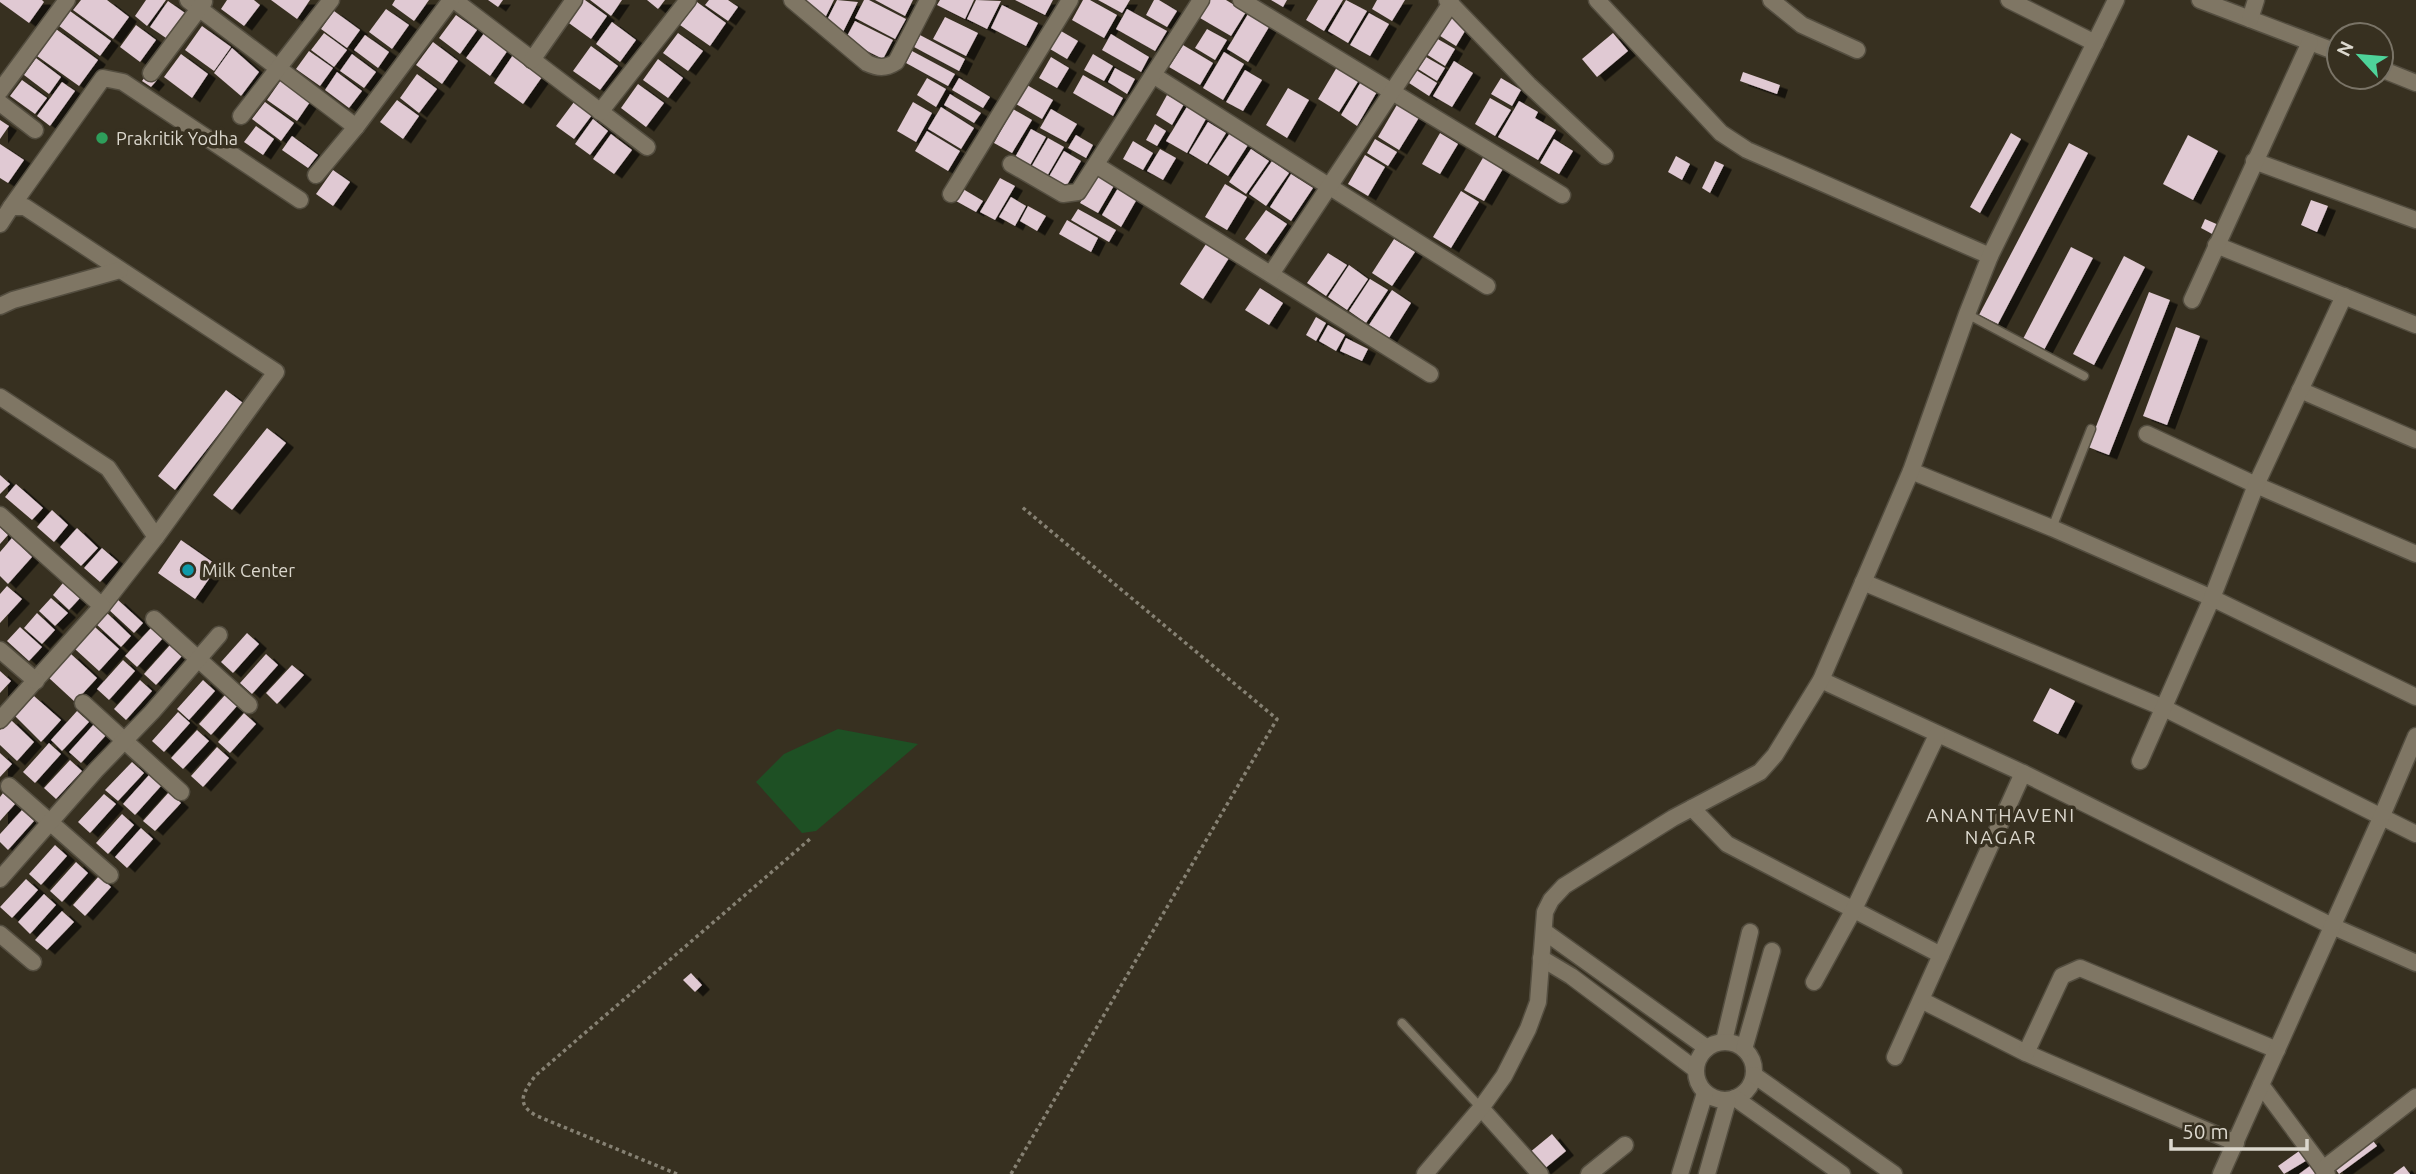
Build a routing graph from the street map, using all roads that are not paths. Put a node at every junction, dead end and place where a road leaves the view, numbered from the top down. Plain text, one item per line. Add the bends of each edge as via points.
1 (67, 0) edge
2 (331, 0) edge
3 (453, 0) edge
4 (574, 0) edge
5 (688, 0) edge
6 (792, 0) edge
7 (928, 0) edge
8 (1070, 0) edge
9 (1201, 0) edge
10 (1241, 0) edge
11 (1597, 0) edge
12 (1771, 0) edge
13 (2009, 0) edge
14 (2116, 0) edge
15 (2200, 0) edge
16 (2256, 0) edge
17 (1449, 1) edge
18 (197, 3) edge
19 (2250, 19) junction
20 (2310, 42) junction
21 (2095, 43) junction
22 (2325, 48) edge
23 (1857, 50) dead end
24 (532, 60) junction
25 (279, 69) junction
26 (151, 73) dead end
27 (1153, 75) junction
28 (2395, 75) edge
29 (2416, 83) edge
30 (0, 91) edge
31 (1392, 92) junction
32 (0, 103) edge
33 (600, 112) junction
34 (241, 116) dead end
35 (356, 127) junction
36 (35, 130) dead end
37 (647, 147) dead end
38 (1605, 156) dead end
39 (2254, 161) junction
40 (1011, 164) dead end
41 (1096, 165) junction
42 (316, 175) dead end
43 (1329, 187) junction
44 (951, 194) dead end
45 (1562, 195) dead end
46 (300, 200) dead end
47 (11, 207) junction
48 (2416, 220) edge
49 (0, 224) edge
50 (2216, 245) junction
51 (1990, 256) junction
52 (120, 270) junction
53 (1271, 274) junction
54 (1487, 286) dead end
55 (2344, 296) junction
56 (2192, 300) dead end
57 (0, 306) edge
58 (1967, 314) junction
59 (2416, 325) edge
60 (1430, 374) dead end
61 (2084, 376) dead end
62 (2300, 390) junction
63 (0, 397) edge
64 (2091, 429) dead end
65 (2147, 434) dead end
66 (2416, 440) edge
67 (1912, 471) junction
68 (2256, 485) junction
69 (0, 515) edge
70 (2052, 528) junction
71 (156, 537) junction
72 (2416, 554) edge
73 (1863, 582) junction
74 (2212, 598) junction
75 (102, 606) junction
76 (154, 619) dead end
77 (219, 635) dead end
78 (0, 650) edge
79 (200, 659) junction
80 (1821, 680) junction
81 (36, 681) junction
82 (2416, 697) edge
83 (83, 703) dead end
84 (249, 705) dead end
85 (2164, 708) junction
86 (0, 720) edge
87 (1937, 735) junction
88 (2416, 736) edge
89 (125, 740) junction
90 (2140, 761) dead end
91 (2023, 773) junction
92 (9, 786) dead end
93 (181, 792) dead end
94 (1692, 808) junction
95 (2381, 818) junction
96 (50, 822) junction
97 (2416, 834) edge
98 (110, 875) dead end
99 (0, 879) edge
100 (1854, 909) junction
101 (2332, 926) junction
102 (1545, 932) junction
103 (1750, 932) dead end
104 (0, 934) edge
105 (1772, 951) dead end
106 (1941, 955) junction
107 (1541, 958) junction
108 (33, 962) dead end
109 (2416, 963) edge
110 (1814, 982) dead end
111 (1921, 1000) junction
112 (1402, 1023) dead end
113 (1724, 1041) junction
114 (1707, 1048) junction
115 (1744, 1049) junction
116 (2277, 1049) junction
117 (2026, 1053) junction
118 (1895, 1057) dead end
119 (1695, 1069) junction
120 (1754, 1075) junction
121 (2261, 1085) junction
122 (1705, 1093) junction
123 (2416, 1097) edge
124 (1731, 1099) junction
125 (1481, 1108) junction
126 (2236, 1143) junction
127 (1625, 1145) dead end
128 (2325, 1171) edge
129 (1425, 1174) edge
130 (1540, 1174) edge
131 (1589, 1174) edge
132 (1680, 1174) edge
133 (1707, 1174) edge
134 (1842, 1174) edge
135 (1894, 1174) edge
136 (2221, 1174) edge

1 - 30 street
2 - 25 street
3 - 24 street
3 - 35 street
4 - 24 street
5 - 33 street
6 - 7 street via 879,68 895,62
8 - 44 street
9 - 27 street
10 - 31 street
11 - 51 street via 1721,133 1747,150
12 - 23 street via 1802,25
13 - 21 street
14 - 21 street
15 - 19 street
16 - 19 street
17 - 31 street
17 - 38 street
18 - 25 street
18 - 26 street
19 - 20 street
20 - 22 street
20 - 39 street
21 - 51 street
24 - 33 street
25 - 34 street
25 - 35 street
27 - 41 street
27 - 43 street
28 - 29 street
31 - 43 street
31 - 45 street
32 - 36 street
33 - 37 street
35 - 42 street
39 - 48 street
39 - 50 street
40 - 41 street via 1063,194 1083,187
41 - 53 street
43 - 53 street
43 - 54 street
46 - 47 street via 123,82 103,78
47 - 49 street
47 - 52 street via 25,207
50 - 55 street
50 - 56 street
51 - 58 street
52 - 57 street
52 - 71 street via 276,372
53 - 60 street
55 - 59 street
55 - 62 street
58 - 61 lane
58 - 67 street
62 - 66 street
62 - 68 street
63 - 71 street via 108,468
64 - 70 lane
65 - 68 street
67 - 70 street
67 - 73 street
68 - 72 street
68 - 74 street
69 - 75 street
70 - 74 street
71 - 75 street
73 - 80 street
73 - 85 street
74 - 82 street
74 - 85 street
75 - 81 street
76 - 79 street
77 - 79 street
78 - 81 street
79 - 84 street
79 - 89 street
80 - 87 street
80 - 94 street via 1760,772
81 - 86 street
83 - 89 street
85 - 90 street
85 - 95 street
87 - 91 street
87 - 100 street
88 - 95 street
89 - 93 street
89 - 96 street
91 - 101 street
91 - 106 street
92 - 96 street
94 - 100 street via 1727,844
94 - 102 street via 1564,886 1545,912
95 - 97 street
95 - 101 street
96 - 98 street
96 - 99 street
100 - 106 street
100 - 110 street
101 - 109 street
101 - 116 street
102 - 107 street
102 - 114 street
103 - 113 street
104 - 108 street
105 - 115 street
106 - 111 street
107 - 119 street
107 - 125 street via 1538,1002 1528,1029
111 - 117 street
111 - 118 street
112 - 125 lane
113 - 114 street
113 - 115 street
114 - 119 street
115 - 120 street via 1751,1056
116 - 117 street via 2080,968 2063,976
116 - 121 street
117 - 126 street
119 - 122 street
120 - 124 street via 1746,1091
120 - 135 street
121 - 126 street
121 - 128 street
122 - 124 street
122 - 132 street
123 - 128 street
124 - 133 street
124 - 134 street
125 - 129 street
125 - 130 street
126 - 136 street
127 - 131 street

